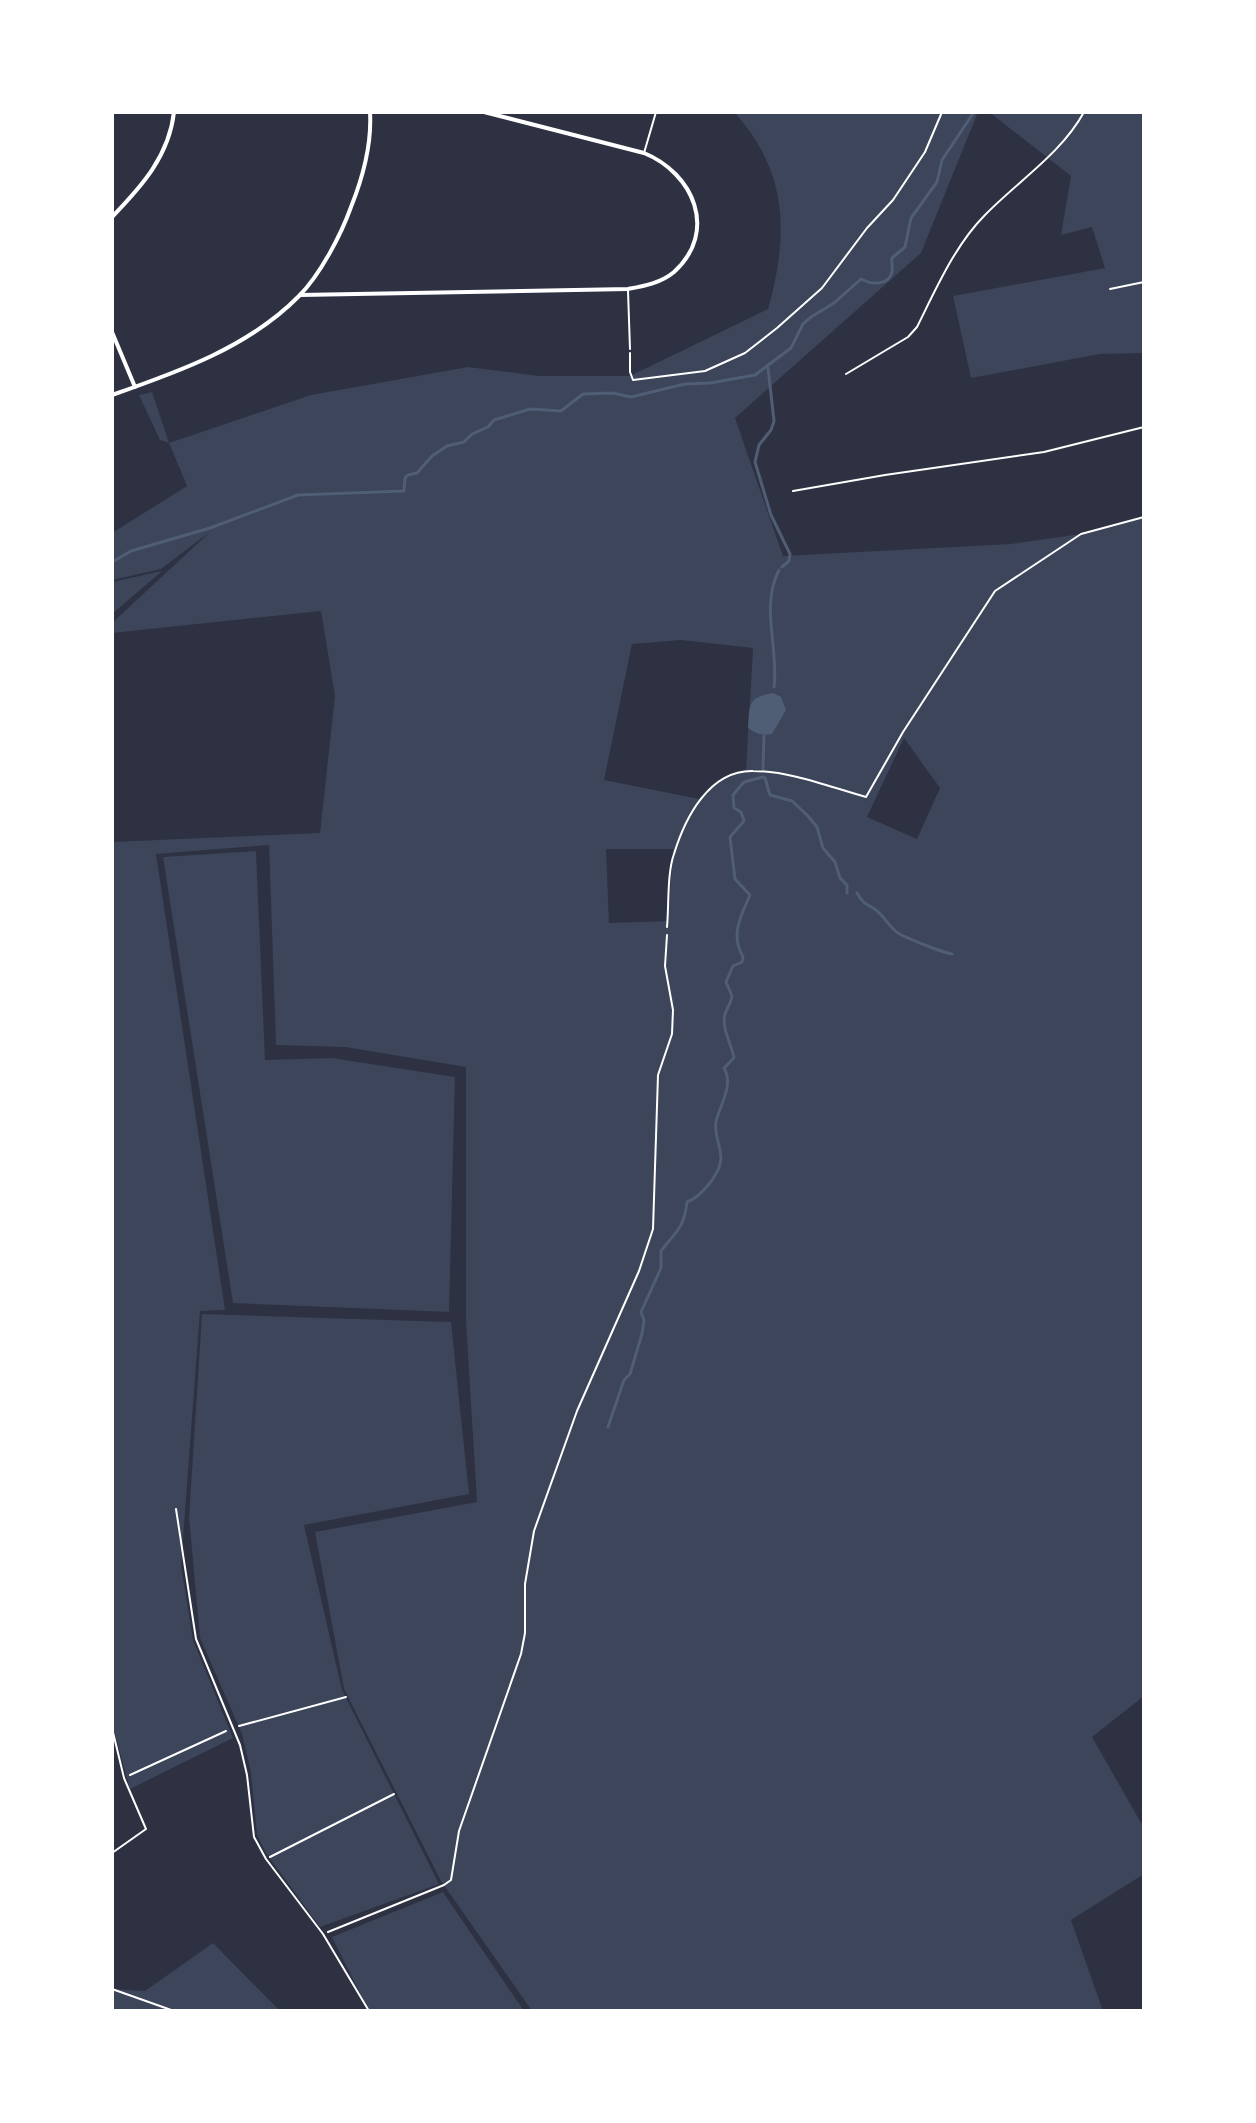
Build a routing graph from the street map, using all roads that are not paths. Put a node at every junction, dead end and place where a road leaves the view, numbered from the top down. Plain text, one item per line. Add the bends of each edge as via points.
1 (174, 112) edge
2 (370, 112) edge
3 (484, 112) edge
4 (656, 112) edge
5 (1084, 112) edge
6 (644, 153) junction
7 (112, 217) edge
8 (1144, 282) edge
9 (628, 289) junction
10 (1110, 289) dead end
11 (300, 295) junction
12 (112, 332) edge
13 (630, 349) road end
14 (846, 374) dead end
15 (135, 387) junction
16 (112, 395) edge
17 (1144, 427) edge
18 (793, 491) dead end
19 (1144, 517) edge
20 (667, 927) road end
21 (176, 1509) dead end
22 (112, 1728) edge
23 (112, 1853) edge
24 (112, 1989) edge
25 (174, 2011) edge
26 (369, 2011) edge

1 - 7 street via 161,158
2 - 11 street via 366,160 348,216
3 - 6 street
4 - 6 lane
5 - 14 lane via 1072,133 982,217 908,337
6 - 9 street via 668,166 691,191 696,232 675,271
8 - 10 lane
9 - 11 street
9 - 13 lane
11 - 15 street via 233,345
12 - 15 street
15 - 16 street
17 - 18 lane via 1044,452
19 - 20 lane via 1081,534 995,591 866,797 752,771 737,773 704,793 673,856
21 - 26 lane via 196,1639 240,1745 254,1837 323,1934
22 - 23 lane via 124,1778 146,1829
24 - 25 lane

